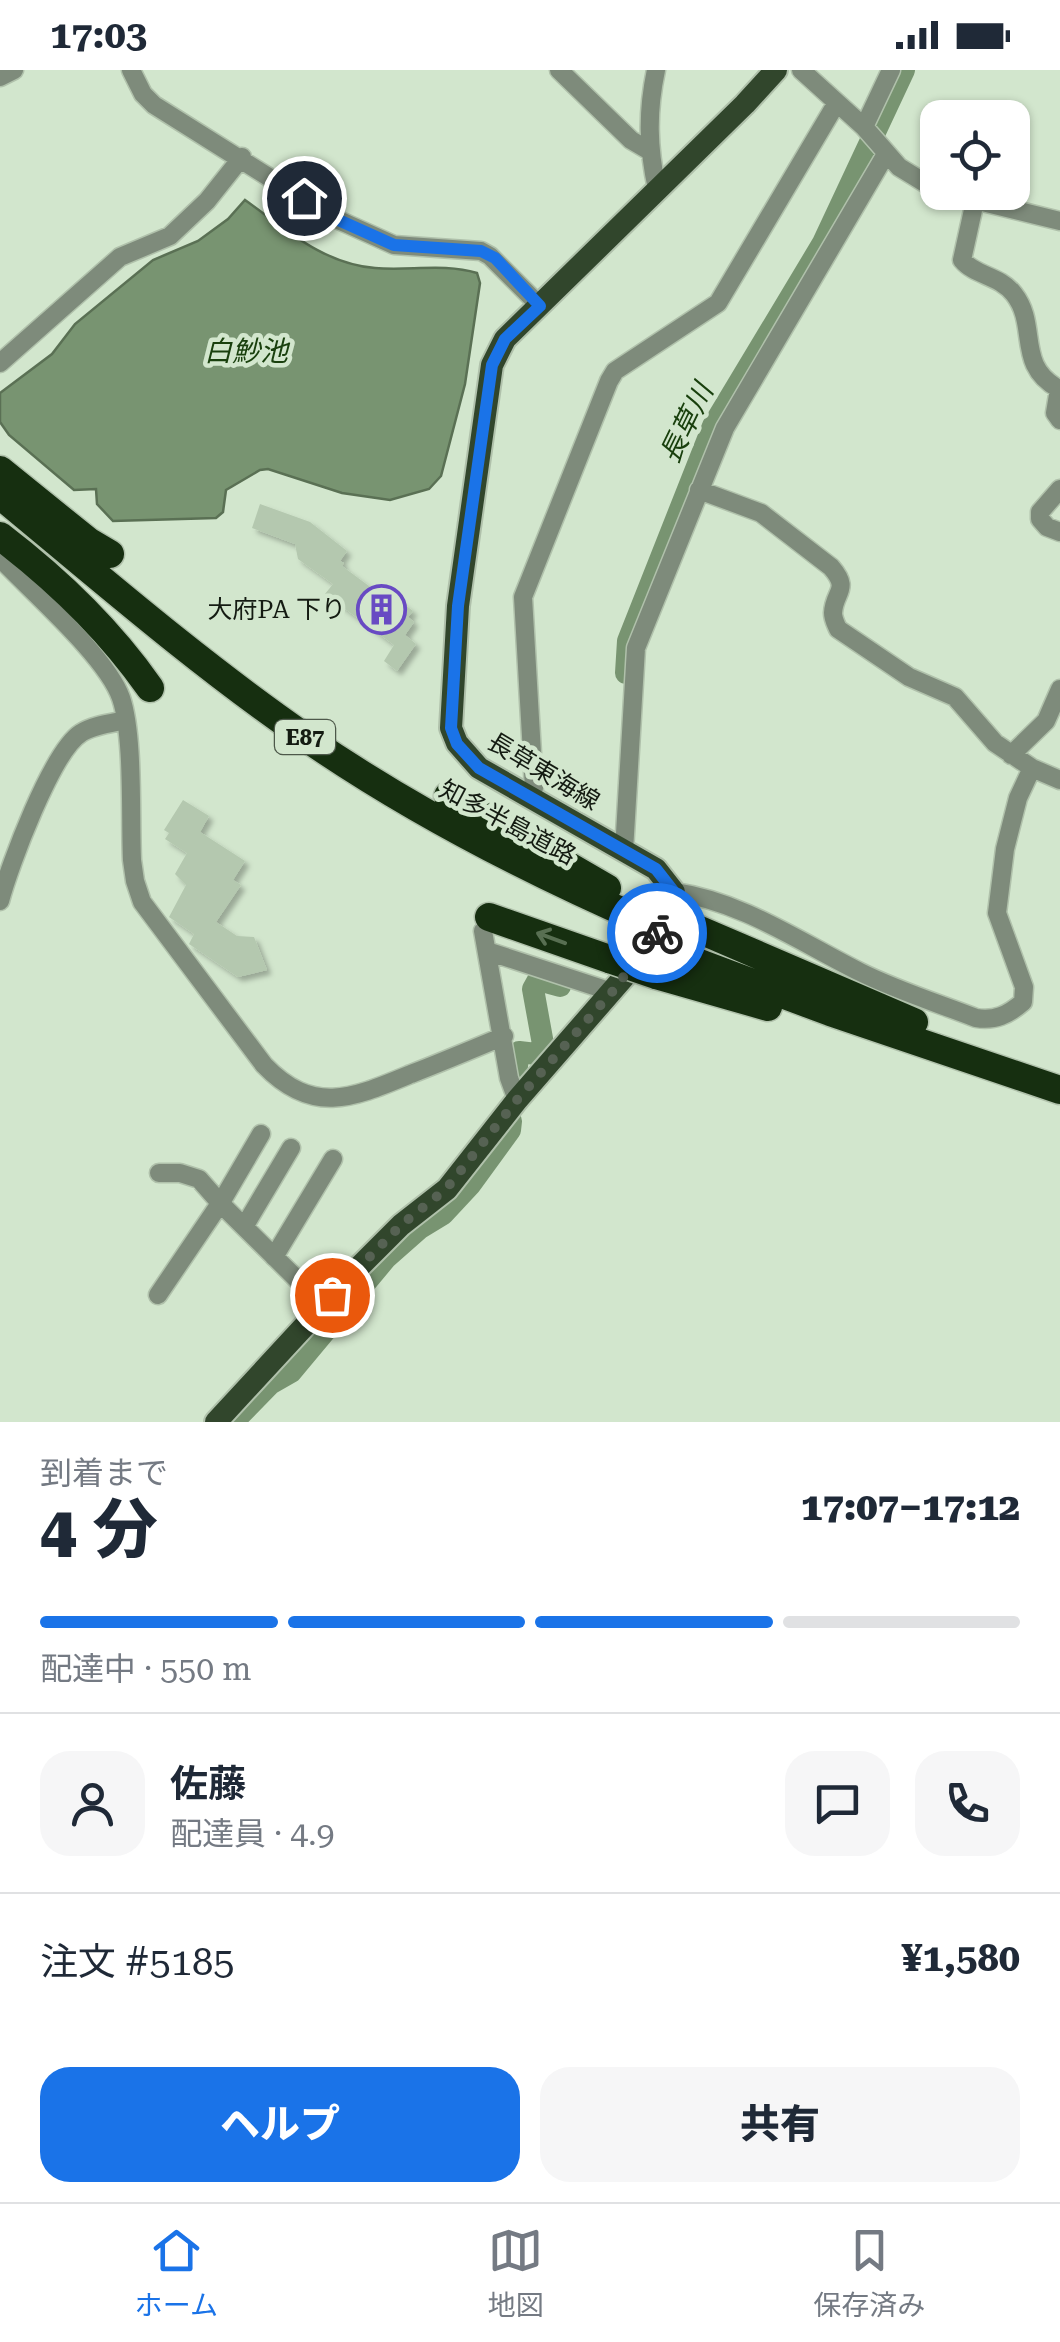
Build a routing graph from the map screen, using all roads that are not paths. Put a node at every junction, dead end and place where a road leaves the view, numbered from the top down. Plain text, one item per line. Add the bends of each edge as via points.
1 (14, 70) edge
2 (130, 70) edge
3 (559, 70) edge
4 (656, 70) edge
5 (776, 70) edge
6 (800, 70) edge
7 (891, 70) edge
8 (0, 77) edge
9 (836, 104) junction
10 (864, 127) junction
11 (648, 150) junction
12 (886, 154) junction
13 (242, 158) junction
14 (920, 182) edge
15 (657, 190) junction
16 (973, 210) edge
17 (1013, 210) edge
18 (1060, 221) edge
19 (540, 306) junction
20 (0, 363) edge
21 (1060, 420) edge
22 (0, 470) edge
23 (1060, 489) edge
24 (699, 490) junction
25 (0, 496) edge
26 (0, 520) edge
27 (1060, 532) edge
28 (0, 536) edge
29 (110, 554) dead end
30 (0, 558) edge
31 (150, 688) dead end
32 (1060, 690) edge
33 (126, 720) junction
34 (1011, 755) junction
35 (1032, 768) junction
36 (1060, 780) edge
37 (448, 796) dead end
38 (529, 796) junction
39 (624, 851) junction
40 (0, 902) edge
41 (653, 916) junction
42 (486, 924) joint
43 (676, 948) junction
44 (487, 951) junction
45 (612, 992) junction
46 (504, 1036) junction
47 (1060, 1071) edge
48 (1060, 1090) edge
49 (517, 1100) junction
50 (261, 1134) dead end
51 (290, 1148) dead end
52 (333, 1159) dead end
53 (159, 1173) dead end
54 (219, 1203) junction
55 (244, 1227) junction
56 (274, 1257) junction
57 (158, 1295) dead end
58 (324, 1304) junction
59 (216, 1422) edge

1 - 8 street
2 - 13 street via 154,105
3 - 11 street
4 - 11 street
5 - 15 main road, 長草東海線
6 - 9 street
7 - 10 street
9 - 10 street
9 - 38 street via 718,302 609,381 523,597 534,788
10 - 12 street
11 - 15 street
12 - 14 street
12 - 24 street via 725,428
13 - 19 street via 334,218 394,245 481,251
13 - 20 street via 170,236 120,257
15 - 19 main road, 長草東海線
16 - 21 street via 962,260 992,275 1018,301 1030,359 1059,390
17 - 18 street
19 - 38 main road, 長草東海線 via 505,339 492,365 458,606 451,728 469,760
22 - 29 highway
23 - 27 street via 1040,519
24 - 34 street via 761,513 831,567 842,590 833,612 838,630 909,677 955,696
24 - 39 street via 636,648
25 - 41 highway, 知多半島道路 / E87 via 182,646 307,738 482,845
26 - 41 highway, 知多半島道路 / E87 via 230,707 341,783 475,862
28 - 31 highway via 92,620
30 - 33 street via 108,671
32 - 34 street via 1046,721
33 - 40 street via 80,733 70,744 16,851
33 - 46 street via 132,860 142,902 280,1082 323,1098 360,1096
34 - 35 street
35 - 36 street
35 - 41 street via 1005,849 996,913 1024,987 1023,1002 992,1020 865,975 699,895
37 - 41 highway
38 - 39 main road, 長草東海線
39 - 41 main road, 長草東海線 via 656,869
41 - 43 highway, 知多半島道路 / E87, bridge
41 - 45 main road via 673,911
43 -> 42 highway, bridge via 612,960
42 - 44 street
43 - 47 highway
43 - 48 highway, 知多半島道路 / E87
44 - 45 street
44 - 46 street
45 - 49 main road
46 - 49 street
49 - 58 main road via 446,1189
50 - 54 street
51 - 55 street
52 - 56 street
53 - 54 street via 199,1179
54 - 55 street
54 - 57 street
55 - 56 street
56 - 58 street
58 - 59 main road

